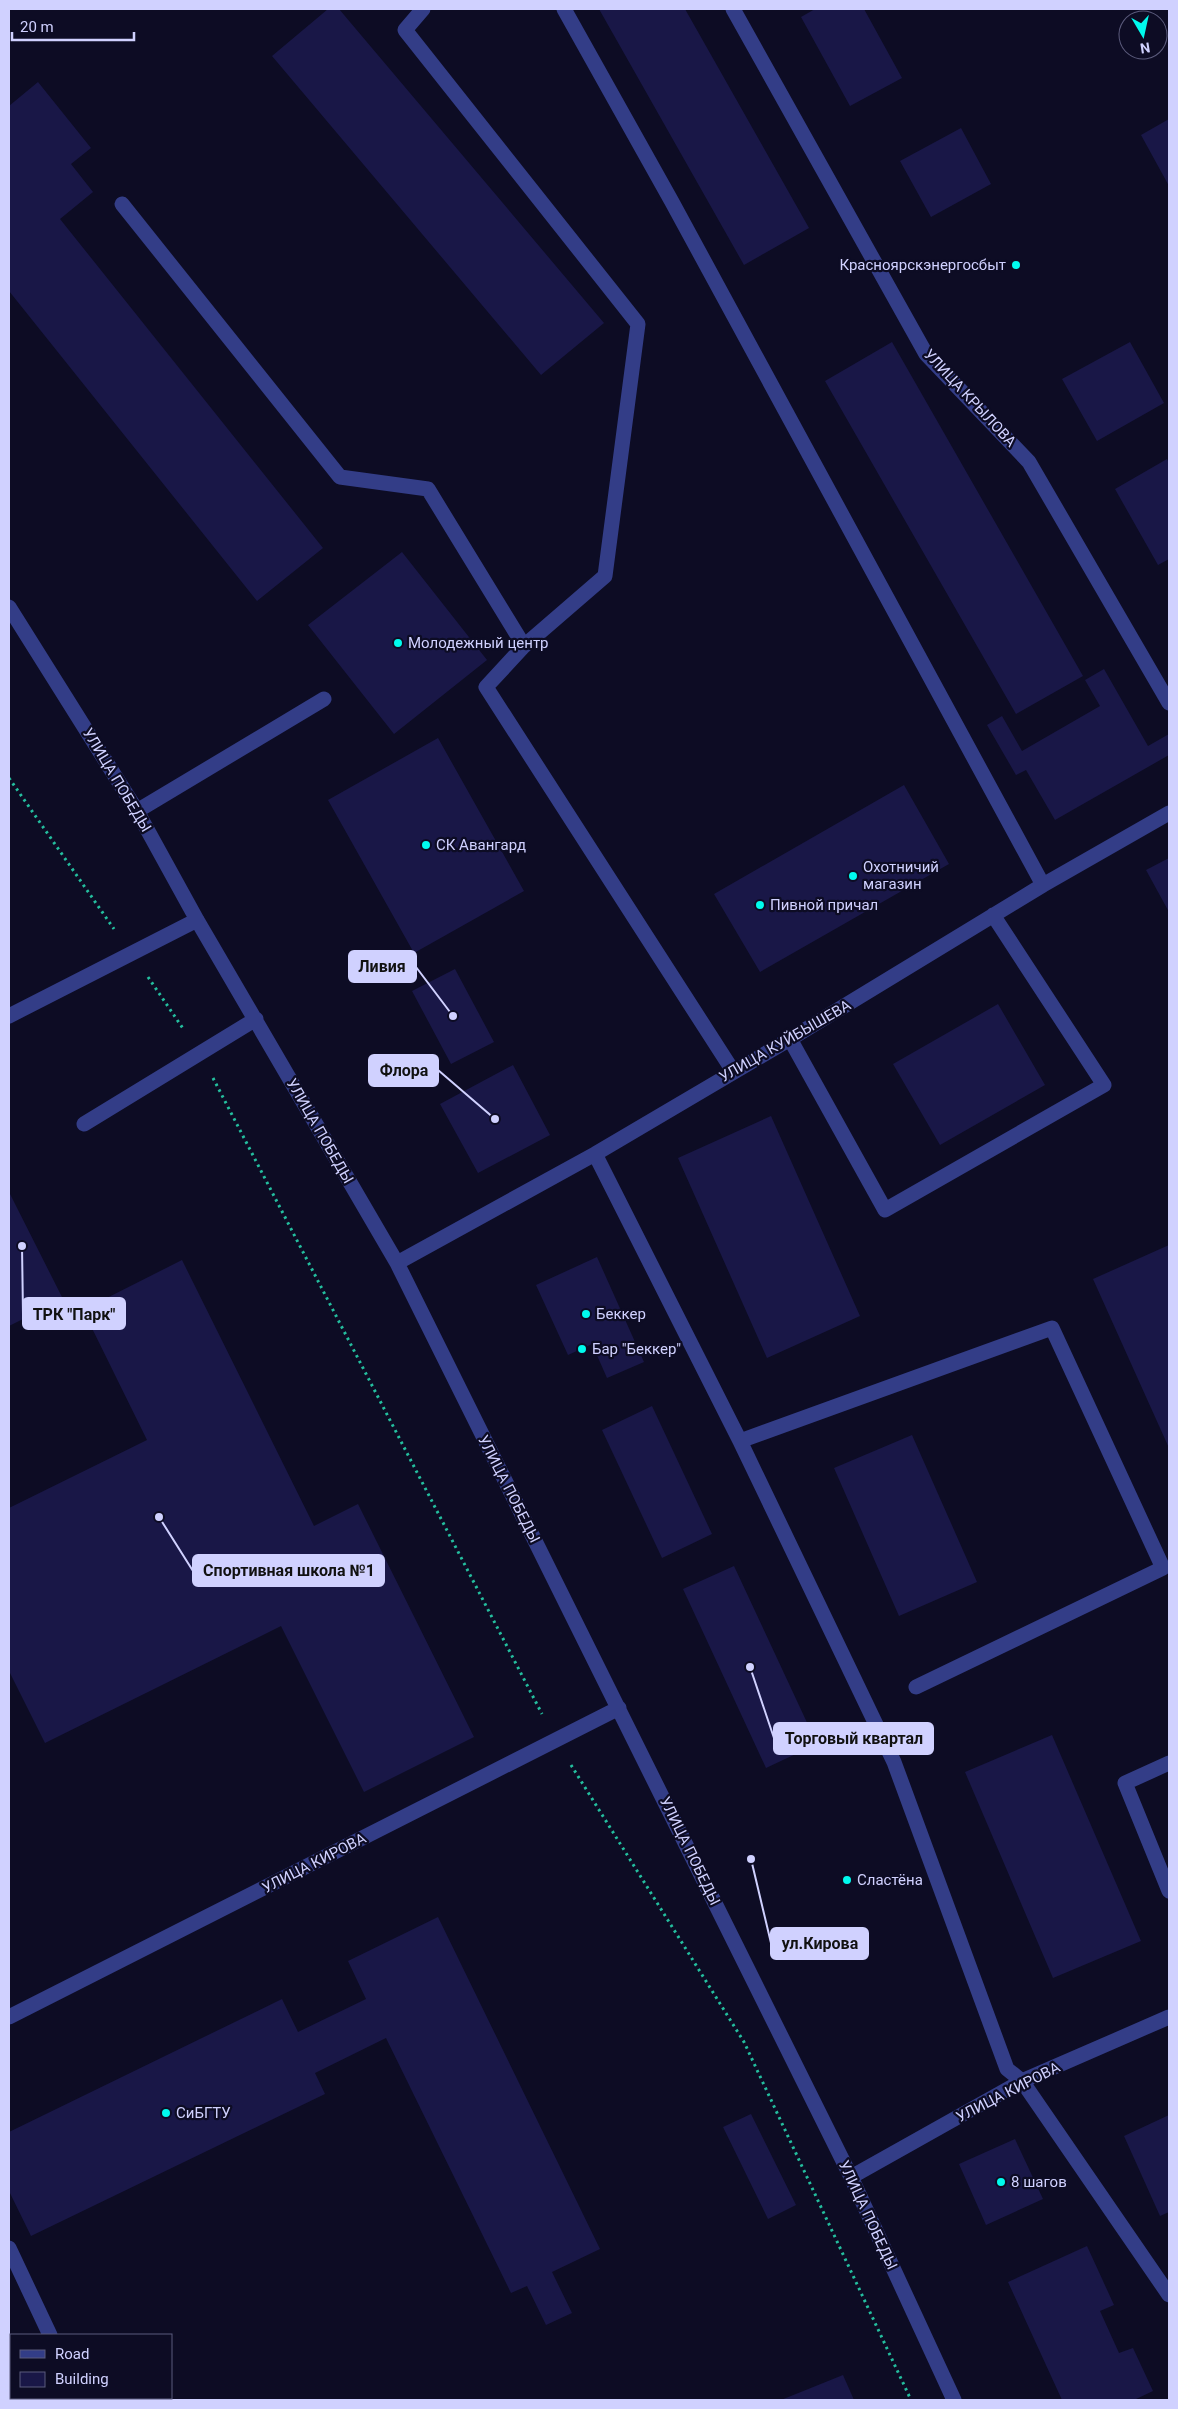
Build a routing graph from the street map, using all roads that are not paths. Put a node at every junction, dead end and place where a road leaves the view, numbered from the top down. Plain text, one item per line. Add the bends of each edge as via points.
1 (422, 9) edge
2 (564, 9) edge
3 (733, 9) edge
4 (122, 204) dead end
5 (9, 607) edge
6 (524, 646) junction
7 (324, 698) dead end
8 (1169, 703) edge
9 (137, 811) junction
10 (1169, 813) edge
11 (1043, 884) junction
12 (993, 915) junction
13 (197, 920) junction
14 (9, 1016) edge
15 (256, 1020) junction
16 (790, 1039) junction
17 (733, 1071) junction
18 (84, 1124) dead end
19 (595, 1154) junction
20 (397, 1263) junction
21 (740, 1441) junction
22 (916, 1687) dead end
23 (619, 1708) junction
24 (1169, 1763) edge
25 (1169, 1891) edge
26 (9, 2017) edge
27 (1169, 2017) edge
28 (1022, 2081) junction
29 (852, 2177) junction
30 (9, 2248) edge
31 (1169, 2295) edge
32 (50, 2334) edge
33 (954, 2400) edge

1 - 6 street via 405,30 638,324 605,576
2 - 11 street
3 - 8 street, УЛИЦА КРЫЛОВА via 926,354 1029,462
4 - 6 street via 340,477 428,489
5 - 9 street, УЛИЦА ПОБЕДЫ
6 - 17 street via 486,687
7 - 9 street
9 - 13 street, УЛИЦА ПОБЕДЫ
10 - 11 street, УЛИЦА КУЙБЫШЕВА
11 - 12 street, УЛИЦА КУЙБЫШЕВА
12 - 16 street, УЛИЦА КУЙБЫШЕВА
12 - 16 street via 1104,1085 885,1210
13 - 14 street
13 - 15 street, УЛИЦА ПОБЕДЫ
15 - 18 street
15 - 20 street, УЛИЦА ПОБЕДЫ
16 - 17 street, УЛИЦА КУЙБЫШЕВА
17 - 19 street, УЛИЦА КУЙБЫШЕВА
19 - 20 street, УЛИЦА КУЙБЫШЕВА
19 - 21 street
20 - 23 street, УЛИЦА ПОБЕДЫ
21 - 22 street via 1052,1328 1163,1568
21 - 28 street via 894,1762 1007,2070
23 - 26 street, УЛИЦА КИРОВА
23 - 29 street, УЛИЦА ПОБЕДЫ
24 - 25 street via 1125,1782
27 - 28 street, УЛИЦА КИРОВА
28 - 29 street, УЛИЦА КИРОВА
28 - 31 street
29 - 33 street, УЛИЦА ПОБЕДЫ
30 - 32 street

